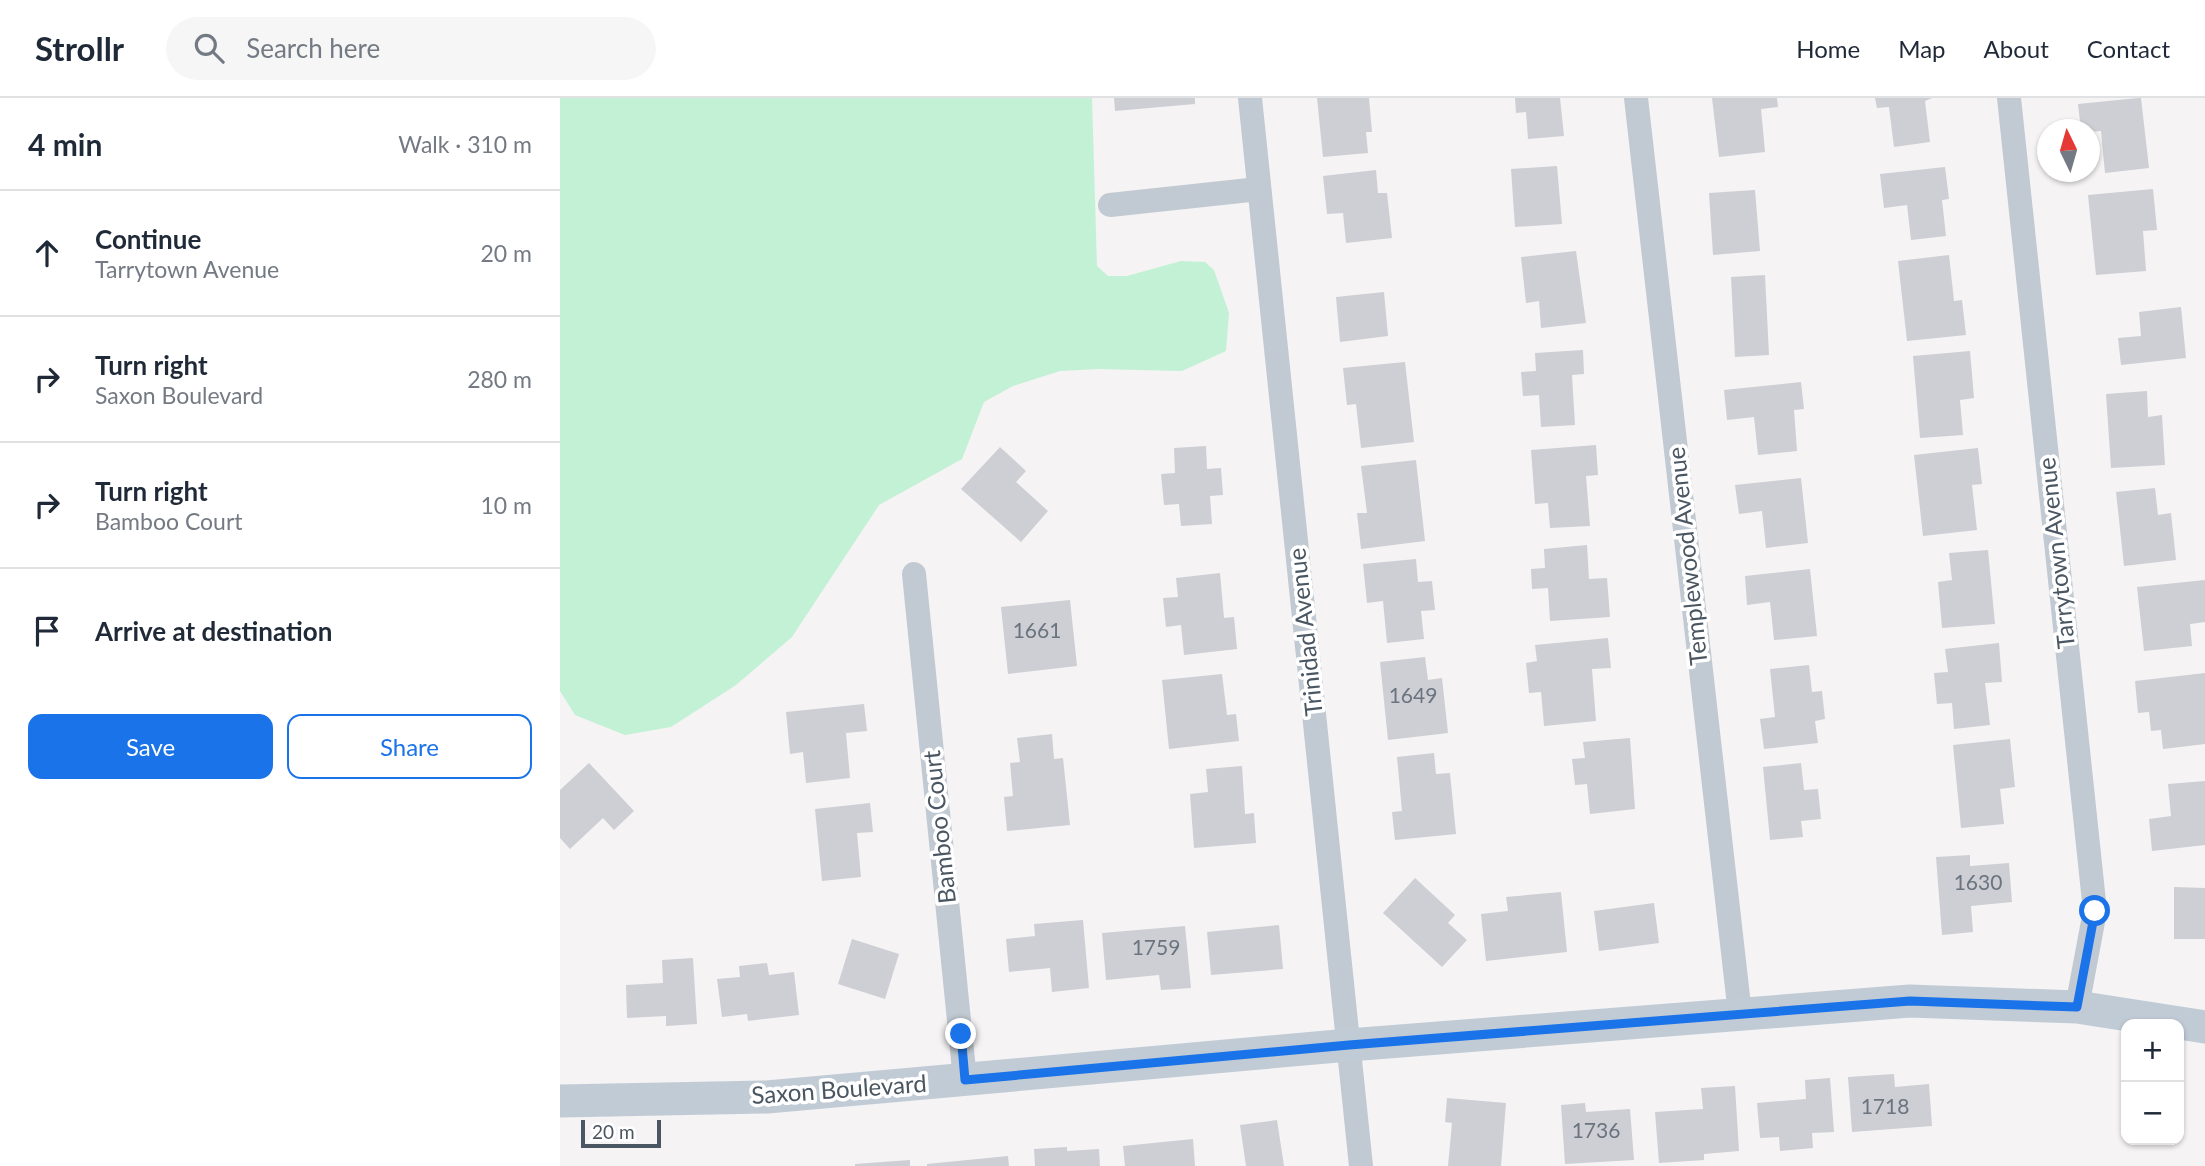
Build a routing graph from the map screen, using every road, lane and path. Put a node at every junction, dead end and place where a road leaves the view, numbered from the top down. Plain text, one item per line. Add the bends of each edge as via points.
1 (1250, 98) edge
2 (1636, 98) edge
3 (2009, 98) edge
4 (1259, 189) junction
5 (1110, 205) dead end
6 (914, 574) dead end
7 (2077, 1007) junction
8 (1740, 1014) junction
9 (2205, 1027) edge
10 (1349, 1045) junction
11 (965, 1080) junction
12 (560, 1101) edge
13 (1361, 1166) edge

1 - 4 street, Trinidad Avenue
2 - 8 street, Templewood Avenue
3 - 7 street, Tarrytown Avenue via 2095,911
4 - 5 street
4 - 10 street, Trinidad Avenue
6 - 11 street, Bamboo Court
7 - 8 main road, Saxon Boulevard via 1910,1001
7 - 9 main road, Saxon Boulevard
8 - 10 main road, Saxon Boulevard
10 - 11 main road, Saxon Boulevard
10 - 13 street, Trinidad Avenue
11 - 12 main road, Saxon Boulevard via 767,1097

